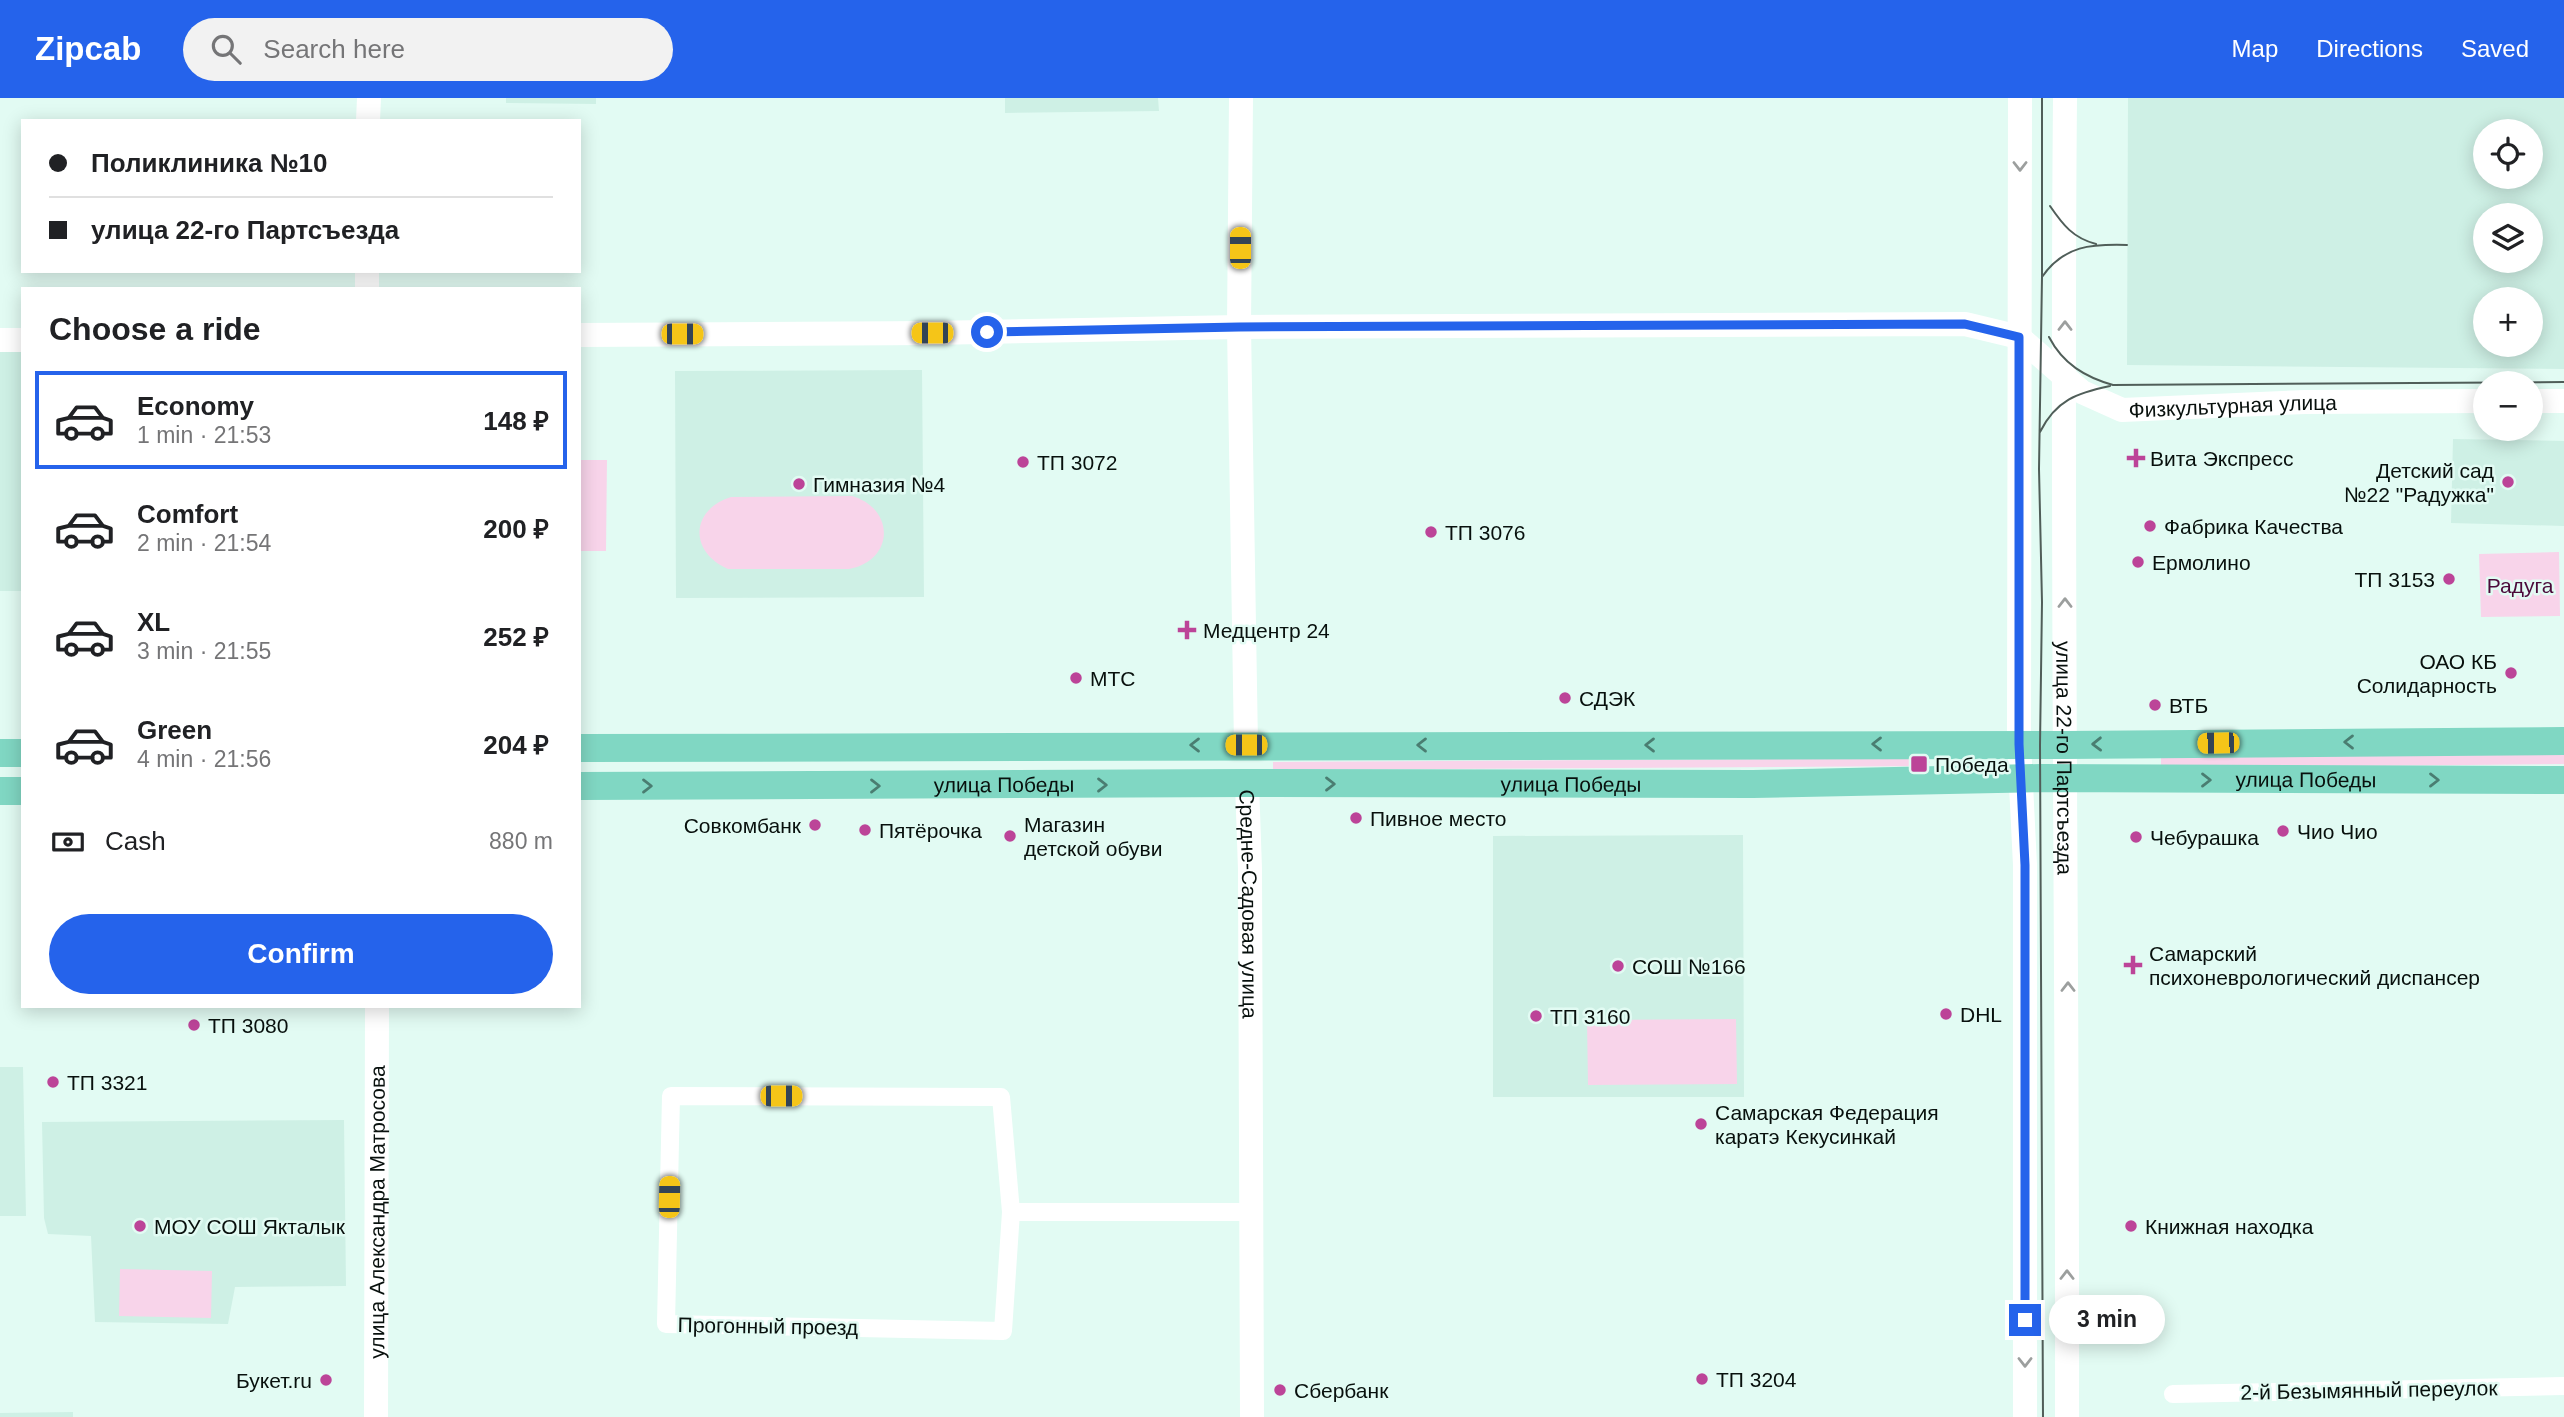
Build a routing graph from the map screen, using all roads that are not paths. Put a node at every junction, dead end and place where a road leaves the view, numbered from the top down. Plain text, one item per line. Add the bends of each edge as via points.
1 (369, 98) edge
2 (1241, 98) edge
3 (2020, 98) edge
4 (2065, 98) edge
5 (368, 119) edge
6 (1239, 327) junction
7 (581, 335) edge
8 (2019, 337) junction
9 (0, 340) edge
10 (21, 340) edge
11 (2066, 378) junction
12 (2473, 401) edge
13 (2543, 401) edge
14 (2564, 401) edge
15 (2564, 741) edge
16 (2167, 743) junction
17 (1924, 744) junction
18 (2019, 744) junction
19 (1246, 745) junction
20 (2064, 745) junction
21 (581, 748) edge
22 (0, 753) edge
23 (21, 753) edge
24 (2021, 779) junction
25 (2064, 779) junction
26 (2171, 779) junction
27 (2564, 780) edge
28 (1927, 781) junction
29 (1247, 783) junction
30 (581, 786) edge
31 (0, 791) edge
32 (21, 791) edge
33 (377, 1008) edge
34 (1010, 1212) junction
35 (1250, 1212) junction
36 (2564, 1386) edge
37 (2173, 1394) dead end
38 (376, 1417) edge
39 (1252, 1417) edge
40 (2025, 1417) edge
41 (2067, 1417) edge

1 - 5 street
2 - 6 street, Средне-Садовая улица
3 -> 8 street, улица 22-го Партсъезда
11 -> 4 street, улица 22-го Партсъезда
6 - 7 street, Физкультурная улица
6 - 8 street, Физкультурная улица via 1965,324
6 - 19 street, Средне-Садовая улица
8 - 11 street, Физкультурная улица
8 - 18 street, улица 22-го Партсъезда
9 - 10 street
11 - 12 street, Физкультурная улица via 2082,392 2122,410
20 -> 11 street, улица 22-го Партсъезда
13 - 14 street
15 -> 16 main road, улица Победы
16 -> 20 main road, улица Победы
16 - 26 main road via 2149,753 2147,762 2151,771
17 - 18 main road, улица Победы
17 -> 19 main road, улица Победы
17 - 28 main road via 1944,755 1946,764 1944,772
18 - 20 main road, улица Победы
18 - 24 street, улица 22-го Партсъезда
19 -> 21 main road, улица Победы
19 - 29 main road, Средне-Садовая улица
20 - 25 street, улица 22-го Партсъезда
22 - 23 main road
24 - 25 main road, улица Победы
24 - 28 main road, улица Победы
24 -> 40 street, улица 22-го Партсъезда
25 - 26 main road, улица Победы
41 -> 25 street, улица 22-го Партсъезда
26 -> 27 main road, улица Победы
29 -> 28 main road, улица Победы
30 -> 29 main road, улица Победы
29 - 35 street, Средне-Садовая улица
31 - 32 main road
33 - 38 street, улица Александра Матросова
34 - 34 street, Прогонный проезд via 1003,1331 666,1324 671,1096 1001,1097
34 - 35 street
35 - 39 street, Средне-Садовая улица
36 - 37 street, 2-й Безымянный переулок

